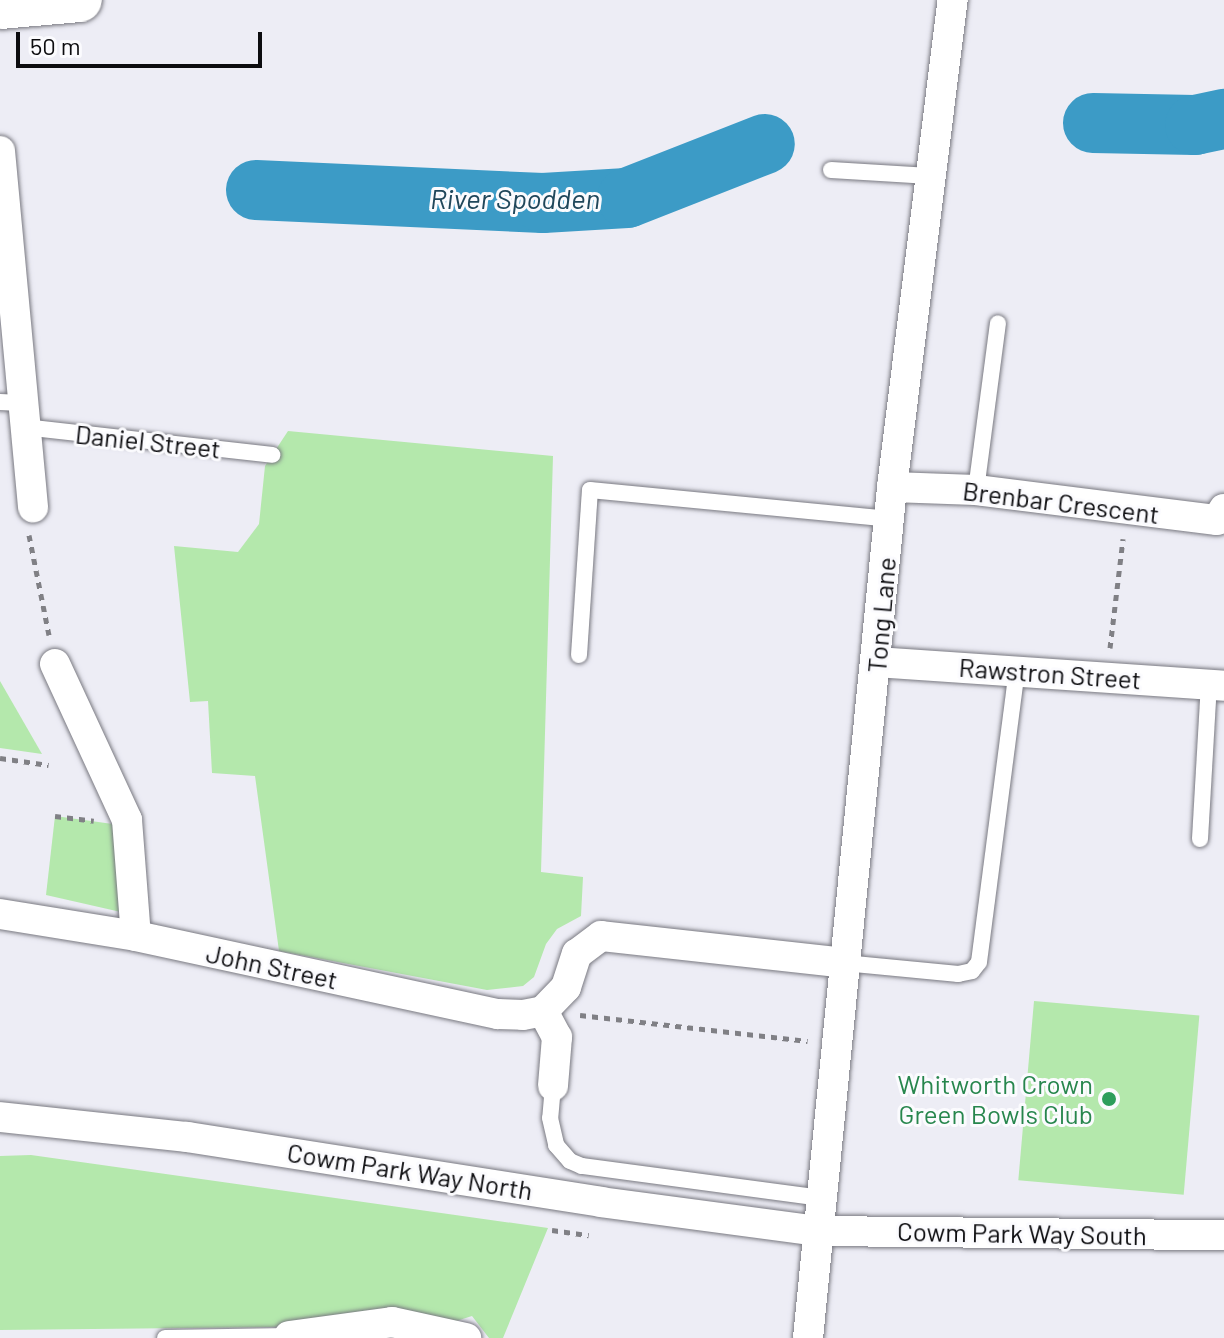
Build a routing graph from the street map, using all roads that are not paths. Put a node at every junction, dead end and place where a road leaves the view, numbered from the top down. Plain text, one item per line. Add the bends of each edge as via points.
1 (80, 0) edge
2 (953, 0) edge
3 (0, 7) edge
4 (0, 151) edge
5 (831, 170) dead end
6 (930, 176) junction
7 (998, 323) dead end
8 (15, 411) edge
9 (272, 455) dead end
10 (892, 487) junction
11 (976, 490) junction
12 (33, 507) road end
13 (1224, 509) edge
14 (890, 519) junction
15 (579, 655) dead end
16 (876, 662) junction
17 (55, 664) road end
18 (1017, 670) junction
19 (1217, 686) edge
20 (1200, 839) dead end
21 (0, 914) edge
22 (136, 936) junction
23 (844, 963) junction
24 (543, 1011) junction
25 (553, 1086) joint
26 (0, 1117) edge
27 (823, 1198) junction
28 (819, 1231) junction
29 (1224, 1235) edge
30 (289, 1336) edge
31 (165, 1338) edge
32 (466, 1338) edge
33 (808, 1338) edge

1 - 3 main road
2 - 6 street, Tong Lane
4 - 8 street
5 - 6 lane
6 - 10 street, Tong Lane
7 - 11 lane
8 - 9 lane, Daniel Street
8 - 12 street
10 - 11 street, Brenbar Crescent
10 - 14 street, Tong Lane
11 - 13 street, Brenbar Crescent via 1217,520
14 - 15 lane via 590,490
14 - 16 street, Tong Lane
16 - 18 street, Rawstron Street
16 - 23 street, Tong Lane
17 - 22 street via 127,820
18 - 19 street, Rawstron Street
18 - 23 lane via 979,962 972,971 958,974
19 - 20 lane
21 - 22 street, John Street
22 - 24 street, John Street via 498,1014
23 - 24 street via 601,936 577,954 566,987
23 - 27 street, Tong Lane
24 - 25 street via 557,1037
25 - 27 lane via 550,1118 556,1145 582,1166
26 - 28 street, Cowm Park Way North via 187,1137
27 - 28 street, Tong Lane
28 - 29 street, Cowm Park Way South
28 - 33 street, Tong Lane
30 - 31 lane
30 - 32 street via 392,1322

